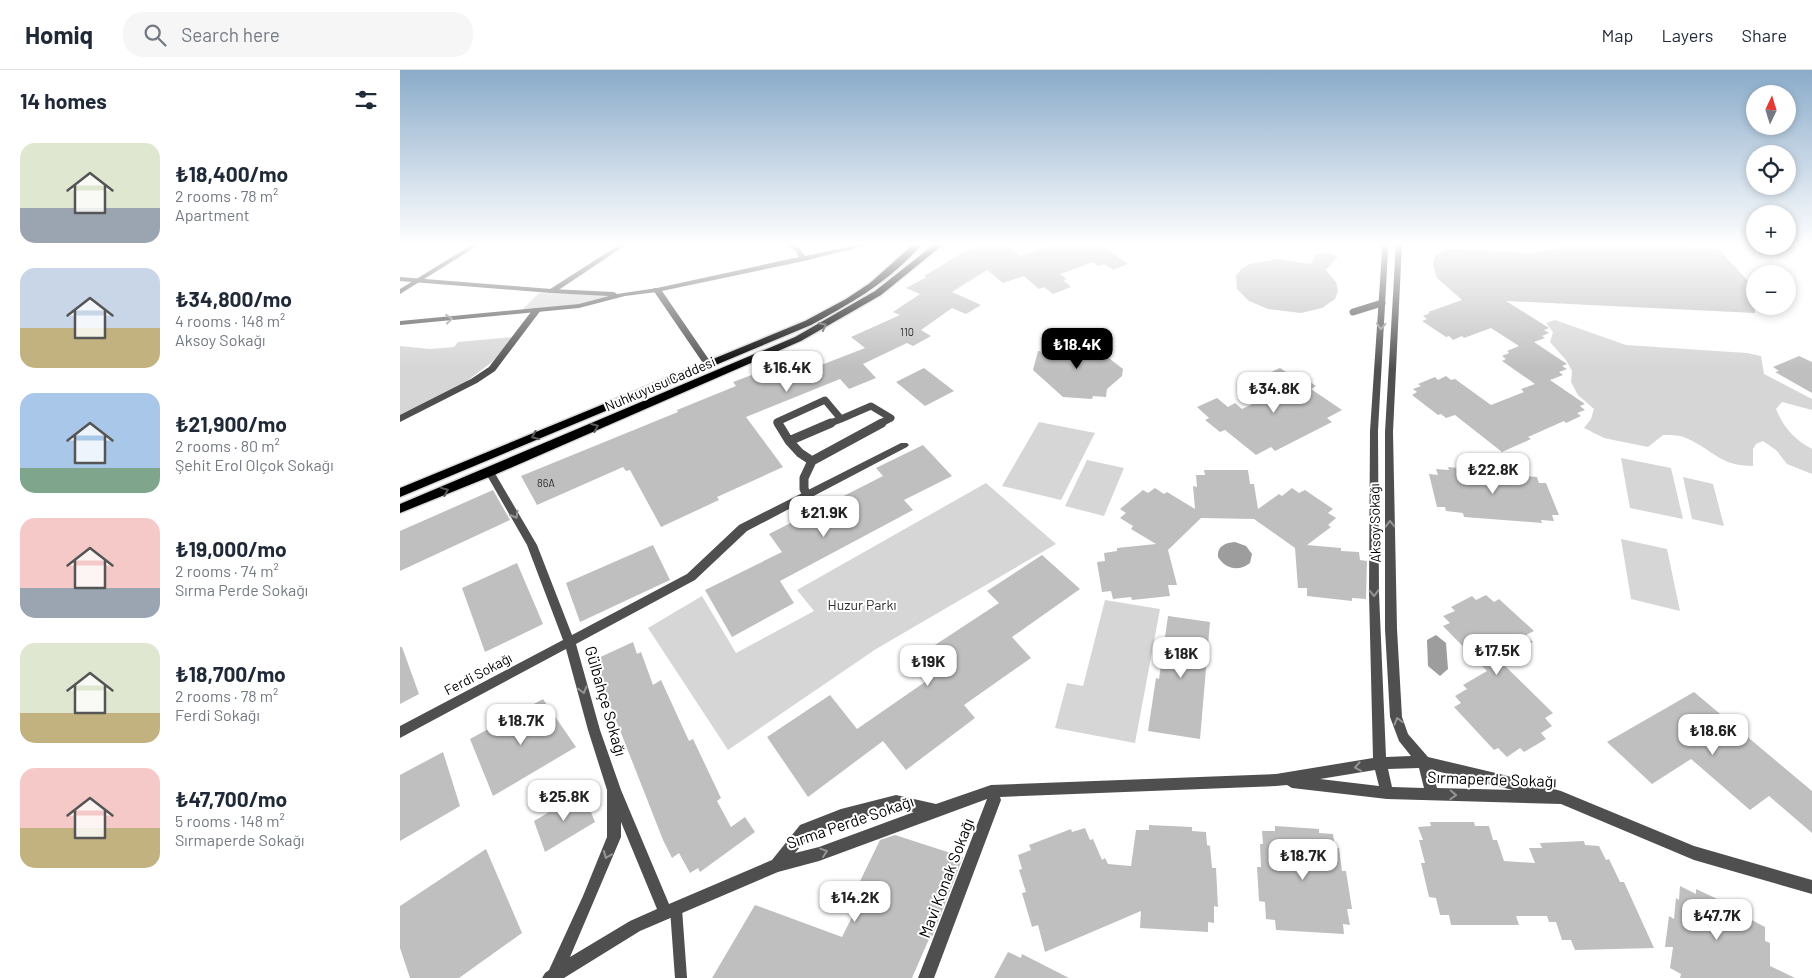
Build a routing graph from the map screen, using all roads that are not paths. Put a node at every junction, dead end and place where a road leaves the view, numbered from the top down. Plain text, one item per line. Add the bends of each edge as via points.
1 (411, 285) edge
2 (466, 285) edge
3 (559, 285) edge
4 (679, 285) edge
5 (872, 285) edge
6 (887, 285) edge
7 (1383, 285) edge
8 (1396, 285) edge
9 (657, 290) junction
10 (550, 291) junction
11 (400, 292) edge
12 (625, 294) junction
13 (1382, 302) junction
14 (537, 310) junction
15 (1353, 312) dead end
16 (400, 323) edge
17 (708, 364) junction
18 (400, 419) edge
19 (841, 419) junction
20 (788, 441) junction
21 (904, 445) dead end
22 (812, 461) junction
23 (490, 472) junction
24 (400, 493) edge
25 (807, 495) junction
26 (400, 509) edge
27 (570, 642) junction
28 (400, 732) edge
29 (1424, 762) junction
30 (1380, 763) junction
31 (1276, 780) junction
32 (614, 790) junction
33 (991, 790) junction
34 (1387, 793) junction
35 (1432, 794) junction
36 (1561, 798) junction
37 (935, 810) junction
38 (777, 865) junction
39 (1812, 887) edge
40 (671, 911) junction
41 (553, 977) edge
42 (681, 978) edge
43 (926, 978) edge

1 - 11 street
2 - 10 street
3 - 10 street
4 - 9 street
5 - 17 main road, Nuhkuyusu Caddesi via 808,322
23 -> 6 main road, Nuhkuyusu Caddesi via 798,339 843,315
7 - 13 street, Aksoy Sokağı
29 -> 8 street, Aksoy Sokağı via 1403,736 1396,717 1391,629 1389,432
9 - 12 street
9 - 17 street
10 - 12 street
12 - 14 street via 579,306
13 - 15 lane
13 -> 30 street, Aksoy Sokağı via 1374,431 1374,593
16 -> 14 street
14 - 18 street via 492,369
17 -> 24 main road, Nuhkuyusu Caddesi
19 - 20 lane
19 - 20 lane via 825,400 778,422
19 - 22 lane via 871,406 891,418
20 - 22 lane
21 - 25 street, Ferdi Sokağı
22 - 25 lane via 804,478
26 -> 23 main road, Nuhkuyusu Caddesi
23 -> 27 street, Gülbahçe Sokağı via 532,545
25 - 27 street, Ferdi Sokağı via 743,528 691,577
27 - 28 street, Ferdi Sokağı
27 -> 32 street, Gülbahçe Sokağı
29 - 30 street
29 - 35 street, Aksoy Sokağı
29 - 36 street
30 -> 31 street
30 - 34 street, Aksoy Sokağı
31 - 33 street, Sırma Perde Sokağı
31 - 34 street, Sırmaperde Sokağı
32 - 40 street
32 -> 41 street, Gülbahçe Sokağı via 614,837
33 - 37 street, Sırma Perde Sokağı
33 - 43 street, Mavi Konak Sokağı via 994,800
34 - 35 street, Sırmaperde Sokağı
35 -> 36 street, Sırmaperde Sokağı
36 - 39 street, Sırmaperde Sokağı via 1694,853
38 -> 37 street, Sırma Perde Sokağı via 819,854
37 - 38 street, Sırma Perde Sokağı via 896,802 841,816 805,830
38 - 40 street
40 - 41 street via 635,926
40 - 42 lane

